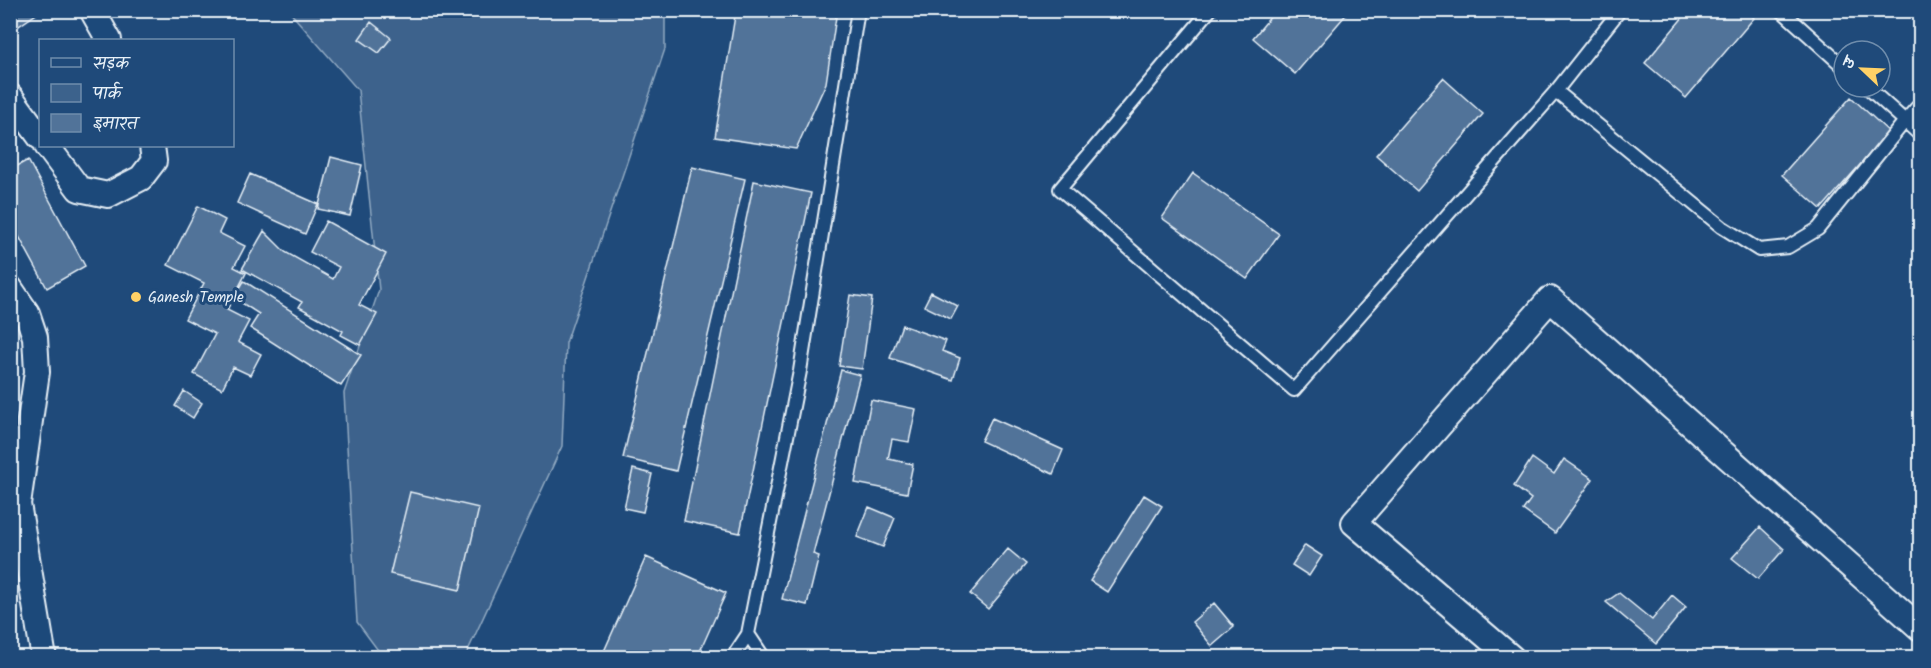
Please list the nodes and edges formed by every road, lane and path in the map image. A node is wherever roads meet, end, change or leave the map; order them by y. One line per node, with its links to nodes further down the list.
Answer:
1 (92, 10): 6 (street)
2 (858, 10): 20 (lane)
3 (1210, 10): 8 (lane)
4 (1620, 10): 8 (lane)
5 (1781, 10): 7 (lane)
6 (108, 39)
7 (1832, 56)
8 (1556, 91): 12 (lane)
9 (10, 96): 14 (street)
10 (1880, 99): 12 (lane)
11 (1920, 104): 12 (lane)
12 (1905, 121): 13 (lane)
13 (1920, 135)
14 (39, 136)
15 (48, 147): 16 (street)
16 (152, 147)
17 (10, 288): 18 (street)
18 (14, 500): 21 (street)
19 (1920, 628): 24 (street)
20 (748, 634): 22 (lane); 23 (lane)
21 (44, 657)
22 (732, 657)
23 (764, 657)
24 (1512, 657)

